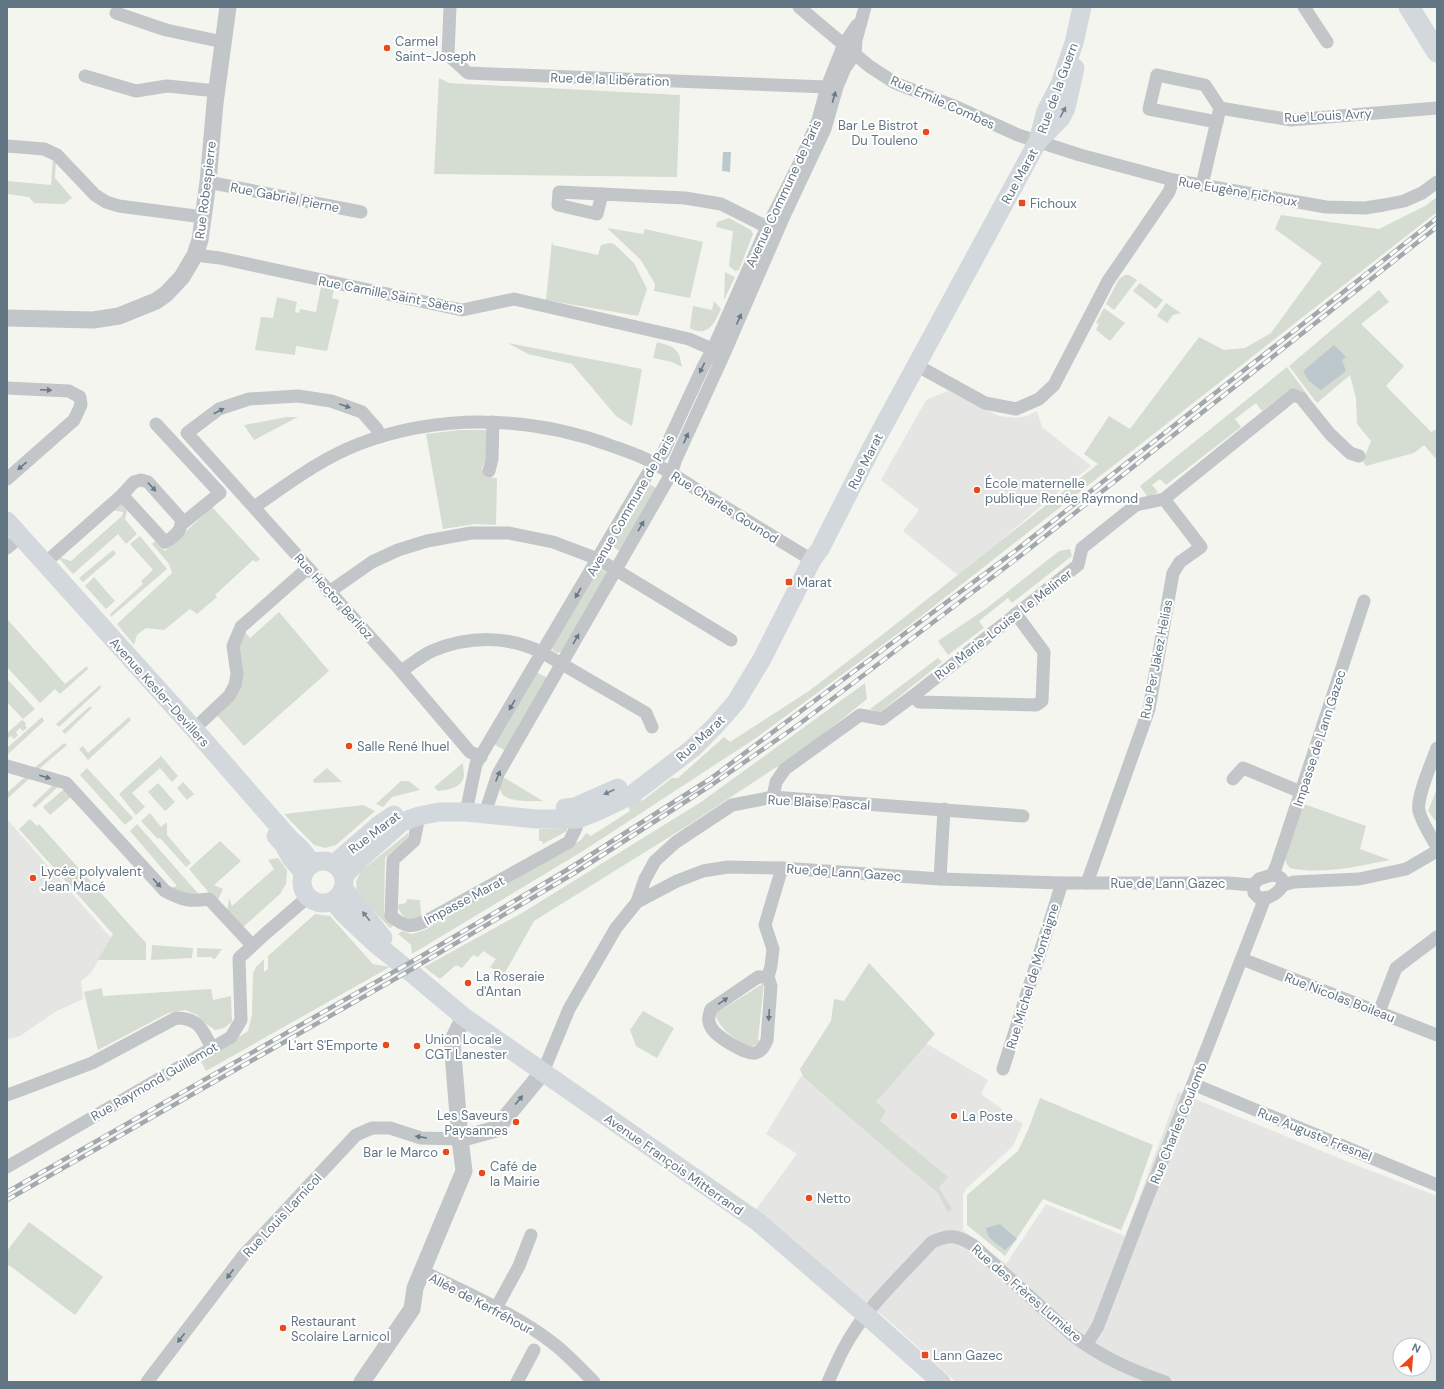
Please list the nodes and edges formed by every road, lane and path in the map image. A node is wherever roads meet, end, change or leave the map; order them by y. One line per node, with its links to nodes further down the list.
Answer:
1 (228, 7): 10 (street, Rue Robespierre)
2 (450, 7): 17 (street, Rue de la Libération)
3 (799, 7): 12 (street, Rue Émile Combes)
4 (1082, 7): 22 (main road, Rue de la Guern)
5 (1091, 7): 22 (main road, Rue de la Guern, one-way to 5)
6 (1304, 7): 11 (street)
7 (864, 11): 12 (street, Avenue Commune de Paris); 15 (street, Avenue Commune de Paris)
8 (1413, 12): 13 (main road); 14 (main road)
9 (116, 13): 10 (street)
10 (223, 42): 18 (street, Rue Robespierre)
11 (1327, 42)
12 (844, 44): 15 (street, Rue Émile Combes); 17 (street, Avenue Commune de Paris)
13 (1437, 44)
14 (1437, 52)
15 (855, 54): 22 (street, Rue Émile Combes); 31 (street, Avenue Commune de Paris, one-way to 15)
16 (85, 76): 18 (street)
17 (827, 87): 31 (street, Avenue Commune de Paris)
18 (217, 91): 25 (street, Rue Robespierre)
19 (1220, 108): 20 (street, Rue Louis Avry); 21 (street); 21 (street)
20 (1437, 108)
21 (1217, 122): 27 (street)
22 (1038, 141): 24 (street, Rue Eugène Fichoux); 35 (main road, Rue Marat)
23 (7, 146): 30 (street)
24 (1174, 180): 27 (street, Rue Eugène Fichoux); 35 (street)
25 (208, 182): 29 (street, Rue Gabriel Pierne); 30 (street, Rue Robespierre)
26 (1437, 182): 27 (street, Rue Eugène Fichoux)
27 (1202, 185)
28 (602, 194): 31 (street)
29 (362, 212)
30 (203, 217): 32 (street, Rue Robespierre)
31 (772, 229): 34 (street, Avenue Commune de Paris)
32 (195, 255): 33 (street, Rue Robespierre); 34 (street, Rue Camille Saint-Saëns)
33 (7, 318)
34 (718, 352): 41 (street, Avenue Commune de Paris, one-way to 41); 43 (street, Avenue Commune de Paris, one-way to 34)
35 (916, 365): 52 (main road, Rue Marat)
36 (7, 388): 44 (street, one-way to 44)
37 (492, 422): 39 (street, Rue Charles Gounod); 41 (street, Rue Charles Gounod); 42 (street)
38 (156, 424): 49 (street)
39 (380, 437): 47 (street, Rue Charles Gounod); 47 (street, Rue Hector Berlioz, one-way to 39)
40 (1359, 456): 46 (street, Rue Marie-Louise Le Meliner)
41 (654, 463): 43 (street, Rue Charles Gounod); 51 (street, Avenue Commune de Paris)
42 (489, 471)
43 (671, 474): 52 (street, Rue Charles Gounod); 55 (street, Avenue Commune de Paris, one-way to 43)
44 (7, 479)
45 (122, 495): 49 (street, one-way to 49); 49 (street); 53 (street)
46 (1164, 499): 58 (street, Rue Marie-Louise Le Meliner); 87 (street, Rue Per Jakez Helias)
47 (254, 508): 54 (street, Rue Hector Berlioz)
48 (7, 521): 50 (main road, Avenue Kesler-Devillers)
49 (182, 524)
50 (12, 541): 53 (main road, Avenue Kesler-Devillers); 81 (main road, Avenue Kesler-Devillers)
51 (598, 559): 55 (street); 56 (street); 60 (street, Avenue Commune de Paris, one-way to 60)
52 (812, 560): 68 (main road, Rue Marat)
53 (45, 563): 65 (main road, Avenue Kesler-Devillers)
54 (308, 568): 56 (street, Rue Hector Berlioz); 65 (street)
55 (616, 570): 59 (street); 61 (street, Avenue Commune de Paris, one-way to 55)
56 (329, 592): 62 (street, Rue Hector Berlioz)
57 (1364, 601): 71 (street, Impasse de Lann Gazec)
58 (1016, 614): 63 (street, Rue Marie-Louise Le Meliner); 63 (street)
59 (731, 640)
60 (543, 653): 61 (street); 62 (street); 67 (street, Avenue Commune de Paris, one-way to 67)
61 (561, 664): 64 (street); 74 (street, Avenue Commune de Paris, one-way to 61)
62 (401, 671): 67 (street, Rue Hector Berlioz)
63 (913, 696): 72 (street, Rue Marie-Louise Le Meliner)
64 (652, 727)
65 (194, 729): 81 (main road, Avenue Kesler-Devillers)
66 (1437, 748): 79 (street)
67 (481, 757): 73 (street, Avenue Commune de Paris)
68 (671, 765): 74 (main road, Rue Marat, one-way to 74); 78 (main road, Rue Marat)
69 (7, 766): 94 (street, one-way to 94)
70 (1233, 779): 71 (street)
71 (1300, 792): 83 (street, Impasse de Lann Gazec)
72 (773, 797): 75 (street, Rue Blaise Pascal); 92 (street, Rue Blaise Pascal)
73 (467, 807): 74 (main road, Rue Marat); 76 (main road, Rue Marat); 85 (main road, Rue Marat)
74 (487, 808): 78 (main road, Rue Marat)
75 (944, 809): 77 (street, Rue Blaise Pascal); 84 (street)
76 (418, 816): 78 (street, Impasse Marat); 85 (main road, Rue Marat)
77 (1022, 816)
78 (578, 819)
79 (1437, 847)
80 (1437, 851): 88 (street)
81 (308, 868): 85 (main road); 90 (main road)
82 (782, 868): 84 (street, Rue de Lann Gazec); 92 (street, Rue de Lann Gazec); 96 (street)
83 (1272, 875): 88 (street); 89 (street)
84 (940, 879): 86 (street, Rue de Lann Gazec)
85 (338, 883): 90 (main road); 98 (main road, Avenue François Mitterrand)
86 (1062, 883): 87 (street, Rue de Lann Gazec); 101 (street, Rue Michel de Montaigne)
87 (1087, 883): 89 (street, Rue de Lann Gazec)
88 (1283, 885): 91 (street)
89 (1253, 886): 91 (street)
90 (308, 898): 94 (street)
91 (1265, 898): 95 (street, Rue Charles Coulomb)
92 (637, 902): 102 (street, Rue de Lann Gazec)
93 (1437, 937): 97 (street)
94 (252, 945): 100 (street, Rue Raymond Guillemot)
95 (1242, 959): 97 (street, Rue Nicolas Boileau); 103 (street, Rue Charles Coulomb)
96 (768, 977): 96 (street, one-way to 96)
97 (1379, 1012): 99 (street, Rue Nicolas Boileau)
98 (464, 1017): 102 (main road, Avenue François Mitterrand); 105 (street)
99 (1437, 1035)
100 (212, 1048): 104 (street); 106 (street, Rue Raymond Guillemot)
101 (1003, 1070)
102 (543, 1072): 105 (street, one-way to 102); 111 (main road, Avenue François Mitterrand)
103 (1193, 1084): 107 (street, Rue Auguste Fresnel); 112 (street, Rue Charles Coulomb)
104 (7, 1095)
105 (460, 1139): 109 (street); 114 (street, Rue Louis Larnicol, one-way to 114)
106 (7, 1167)
107 (1437, 1185)
108 (531, 1235): 110 (street)
109 (422, 1271): 110 (street, Allée de Kerfréhour); 115 (street)
110 (496, 1308): 117 (street, Allée de Kerfréhour)
111 (866, 1315): 112 (street, Rue des Frères Lumière); 118 (street, Rue des Frères Lumière); 119 (main road, Avenue François Mitterrand)
112 (1086, 1345): 120 (street, Rue des Frères Lumière)
113 (534, 1350): 116 (street)
114 (146, 1382)
115 (362, 1382)
116 (517, 1382)
117 (594, 1382)
118 (828, 1382)
119 (941, 1382)
120 (1165, 1382)

